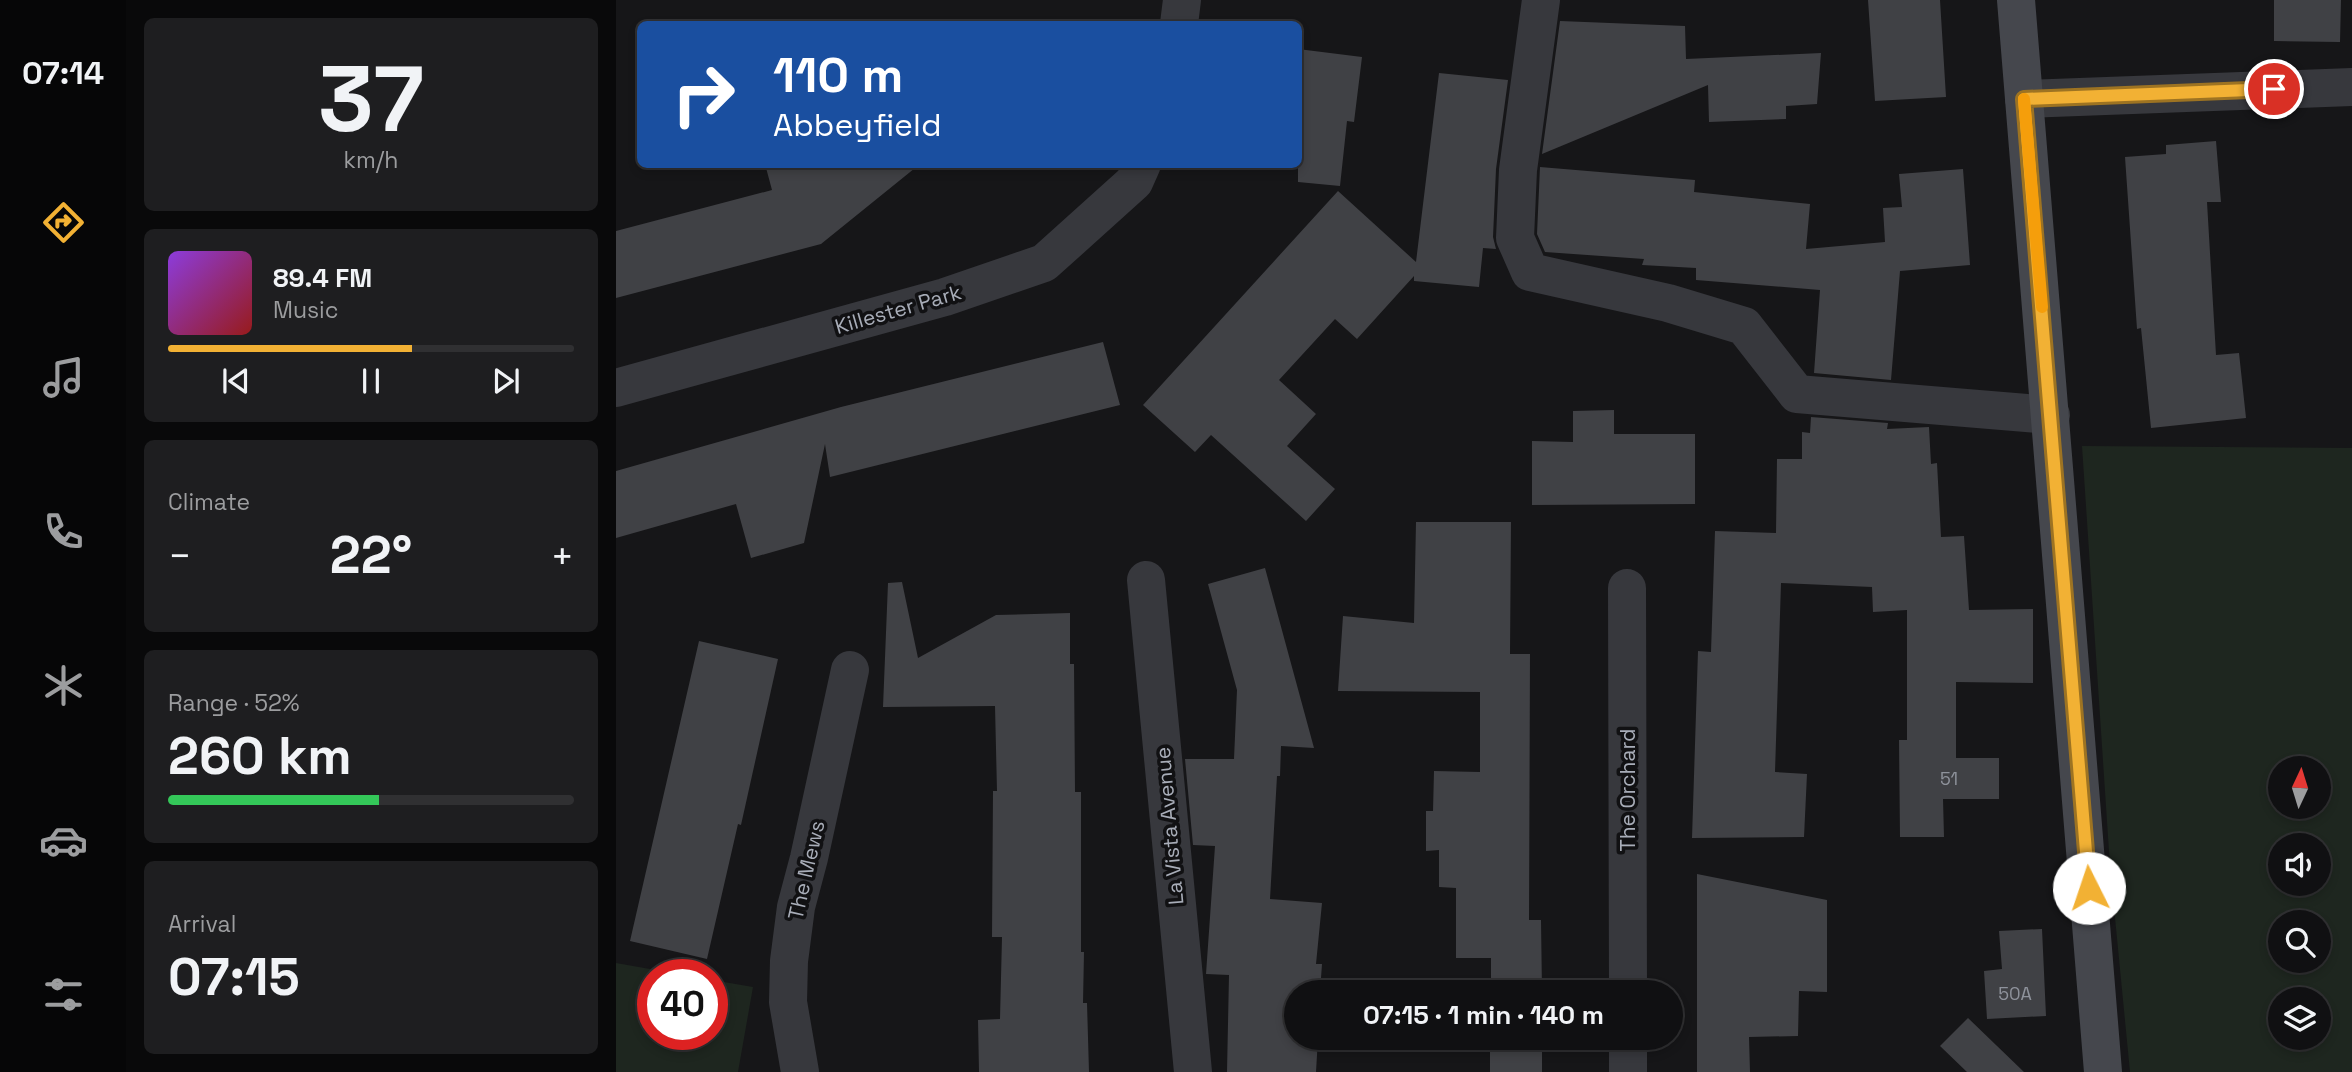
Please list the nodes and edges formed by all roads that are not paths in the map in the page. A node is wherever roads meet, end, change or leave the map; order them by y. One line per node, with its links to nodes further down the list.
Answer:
1 (1182, 0): 4 (street)
2 (1541, 0): 9 (street)
3 (2017, 0): 6 (street)
4 (1179, 21)
5 (2352, 87): 6 (street)
6 (2024, 99): 9 (street)
7 (1140, 168): 8 (street, Killester Park)
8 (616, 388)
9 (2051, 415): 18 (street)
10 (1146, 580): 16 (street, La Vista Avenue)
11 (1627, 588): 13 (street, The Orchard)
12 (850, 670): 15 (street, The Mews)
13 (1628, 980)
14 (1628, 1050): 17 (street)
15 (800, 1072)
16 (1193, 1072)
17 (1628, 1072)
18 (2103, 1072)

